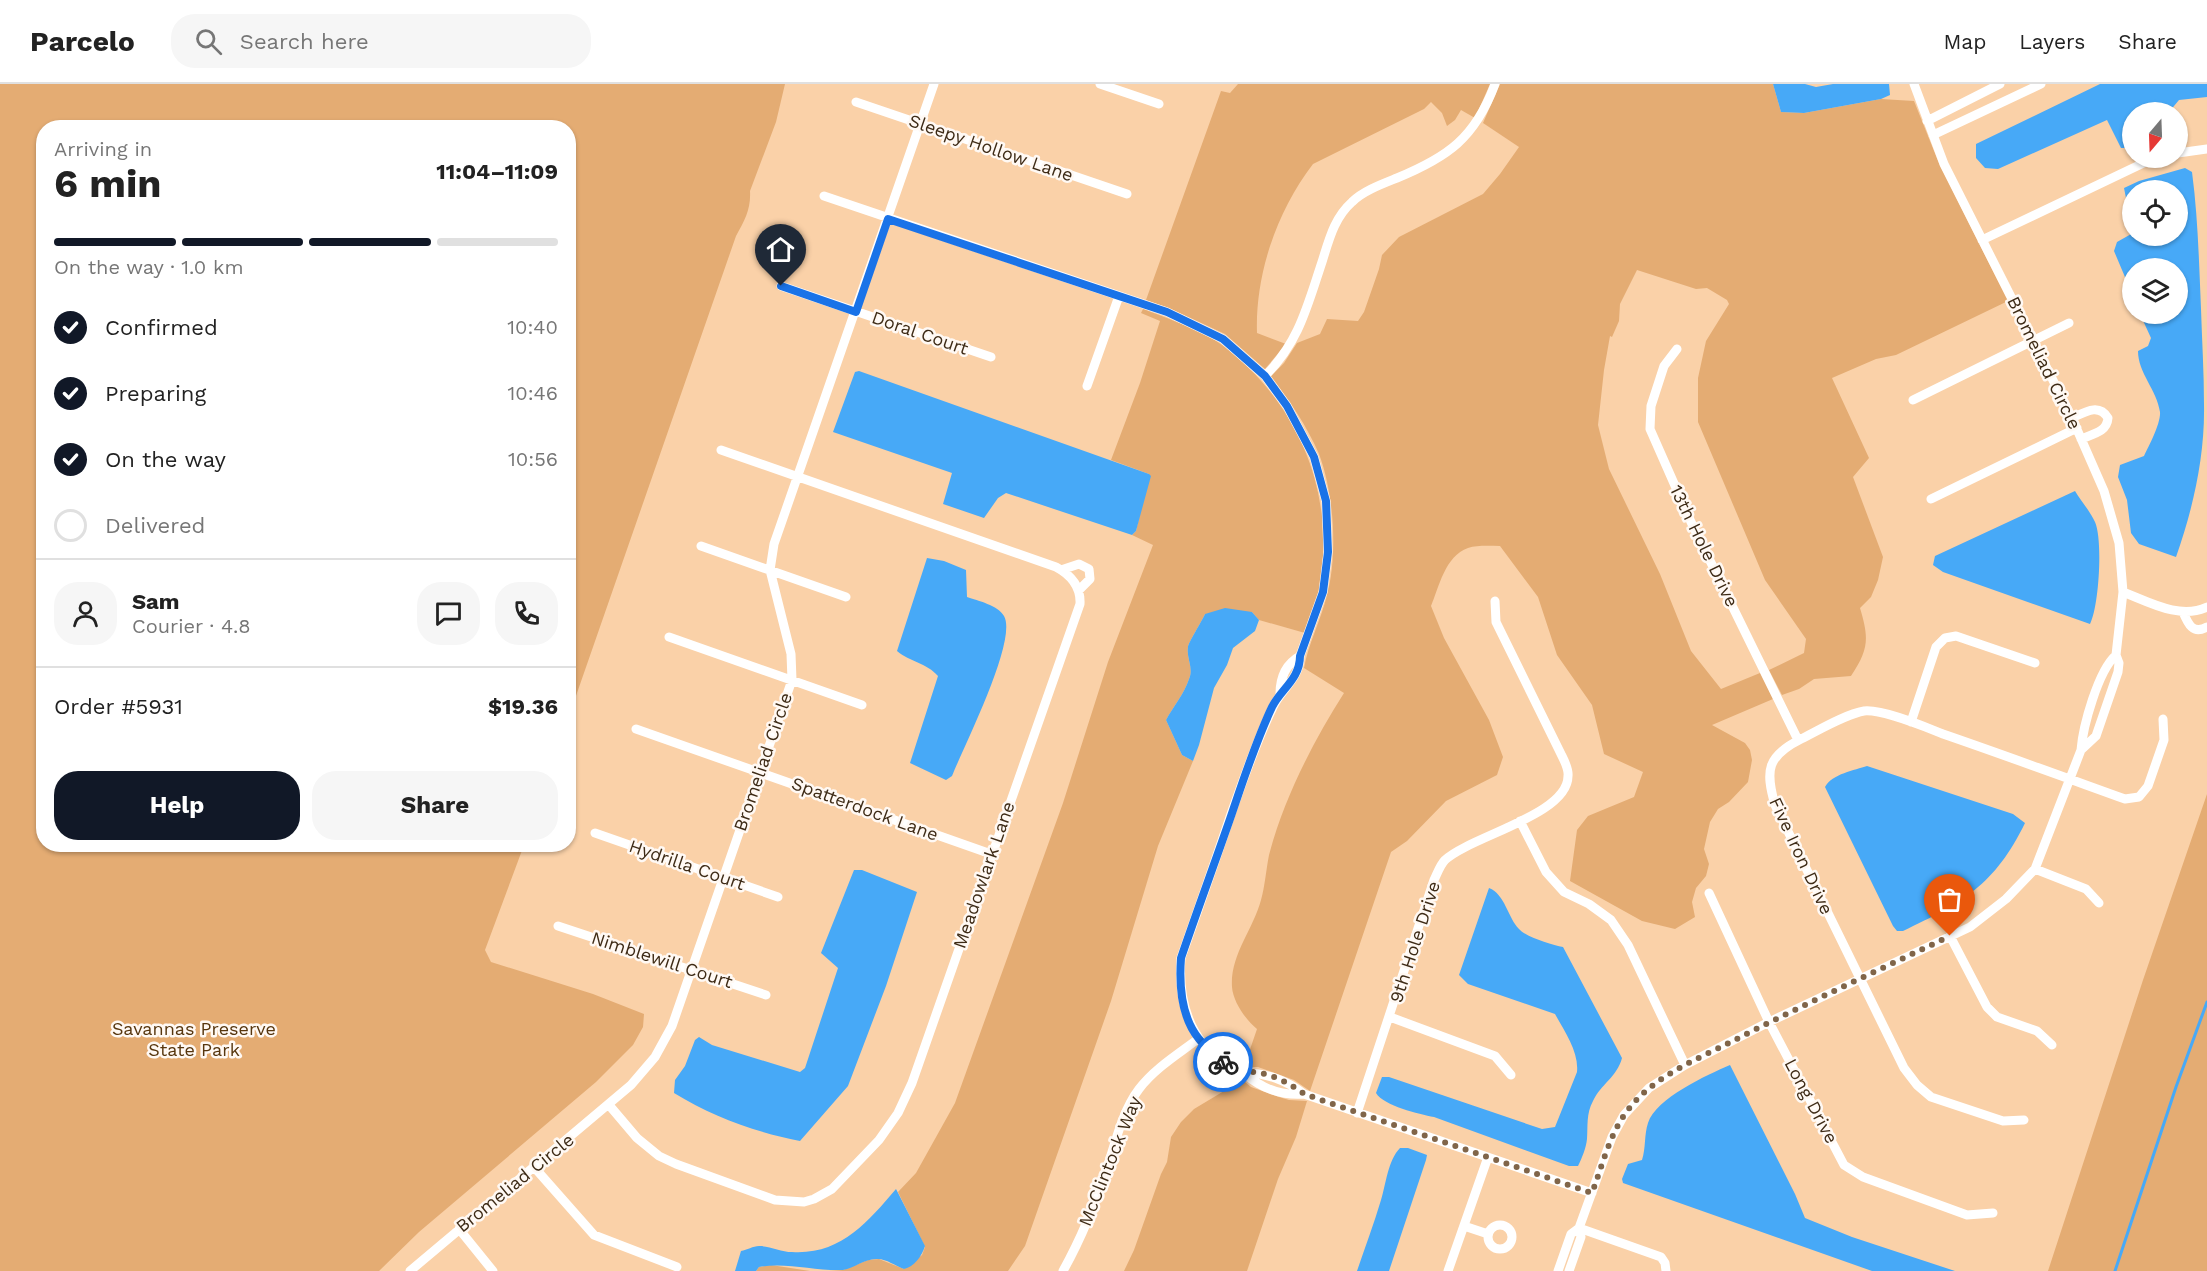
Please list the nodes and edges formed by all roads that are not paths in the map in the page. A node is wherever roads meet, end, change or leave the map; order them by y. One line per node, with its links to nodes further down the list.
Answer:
1 (934, 84): 10 (street, Bromeliad Circle)
2 (1100, 84): 8 (street)
3 (1495, 84): 26 (street)
4 (1914, 84): 9 (street, Bromeliad Circle)
5 (2000, 84): 9 (street)
6 (2042, 84): 11 (street)
7 (856, 102): 10 (street, Sleepy Hollow Lane)
8 (1159, 104)
9 (1927, 121): 11 (street, Bromeliad Circle)
10 (920, 124): 15 (street, Sleepy Hollow Lane); 17 (street, Bromeliad Circle)
11 (1933, 135): 18 (street, Bromeliad Circle)
12 (2207, 149): 13 (street)
13 (2188, 152)
14 (2133, 168): 18 (street)
15 (1127, 194)
16 (824, 196): 17 (street)
17 (888, 219): 20 (street); 21 (street, Bromeliad Circle)
18 (1982, 240): 23 (street, Bromeliad Circle)
19 (781, 286): 21 (street, Doral Court)
20 (1119, 296): 26 (street); 27 (street)
21 (856, 312): 25 (street, Doral Court); 33 (street, Bromeliad Circle)
22 (2070, 323): 23 (street)
23 (2034, 342): 28 (street); 29 (street, Bromeliad Circle)
24 (1677, 349): 53 (street, 13th Hole Drive)
25 (990, 357)
26 (1265, 376): 72 (street)
27 (1087, 386)
28 (1913, 400)
29 (2072, 418): 30 (street, Bromeliad Circle); 31 (street)
30 (2077, 428): 31 (street, Bromeliad Circle); 34 (street)
31 (2082, 439): 39 (street, Bromeliad Circle)
32 (721, 450): 33 (street)
33 (796, 476): 36 (street, Bromeliad Circle); 37 (street)
34 (1931, 498)
35 (701, 546): 36 (street)
36 (770, 570): 40 (street); 48 (street, Bromeliad Circle)
37 (1061, 570): 38 (street); 38 (street, Meadowlark Lane)
38 (1079, 590): 59 (street, Meadowlark Lane)
39 (2123, 592): 43 (street); 46 (street, Bromeliad Circle)
40 (846, 597)
41 (1495, 601): 57 (street, 9th Hole Drive)
42 (2207, 607): 43 (street)
43 (2183, 612): 44 (street)
44 (2207, 627)
45 (669, 637): 48 (street)
46 (2115, 655): 54 (street, Bromeliad Circle); 54 (street, Bromeliad Circle)
47 (2035, 663): 51 (street)
48 (792, 680): 49 (street); 55 (street, Bromeliad Circle)
49 (862, 705)
50 (2163, 719): 56 (street, Five Iron Drive)
51 (1911, 722): 53 (street, Five Iron Drive); 56 (street, Five Iron Drive)
52 (636, 729): 55 (street, Spatterdock Lane)
53 (1798, 740): 68 (street, Five Iron Drive)
54 (2081, 750): 56 (street, Bromeliad Circle)
55 (760, 772): 59 (street, Spatterdock Lane); 61 (street, Bromeliad Circle)
56 (2070, 779): 60 (street, Bromeliad Circle)
57 (1521, 821): 70 (street, 9th Hole Drive); 74 (street)
58 (596, 833): 61 (street, Hydrilla Court)
59 (991, 854): 76 (street, Meadowlark Lane)
60 (2035, 869): 64 (street); 66 (street, Bromeliad Circle)
61 (723, 878): 63 (street, Hydrilla Court); 67 (street, Bromeliad Circle)
62 (1709, 893): 71 (street, Long Drive)
63 (778, 897)
64 (2099, 903)
65 (558, 926): 67 (street, Nimblewill Court)
66 (1950, 936): 68 (street, Bromeliad Circle); 73 (street)
67 (693, 970): 69 (street, Nimblewill Court); 76 (street, Bromeliad Circle)
68 (1861, 979): 71 (street, Bromeliad Circle); 78 (street, Five Iron Drive)
69 (766, 995)
70 (1390, 1017): 75 (street); 77 (street, 9th Hole Drive)
71 (1769, 1022): 74 (street, Bromeliad Circle); 82 (street, Long Drive)
72 (1198, 1039): 77 (street); 90 (street, McClintock Way)
73 (2052, 1046)
74 (1685, 1065): 81 (street, Bromeliad Circle)
75 (1511, 1075)
76 (609, 1105): 80 (street, Bromeliad Circle)
77 (1357, 1113): 79 (street)
78 (2024, 1120)
79 (1488, 1158): 81 (street); 83 (street)
80 (534, 1167): 84 (street, Bromeliad Circle); 87 (street)
81 (1592, 1193): 85 (street, Bromeliad Circle)
82 (1993, 1213)
83 (1464, 1226): 86 (street); 91 (street)
84 (459, 1228): 88 (street, Bromeliad Circle); 89 (street)
85 (1579, 1228): 92 (street, Bromeliad Circle); 93 (street, Bromeliad Circle); 94 (street)
86 (1488, 1234)
87 (677, 1267)
88 (410, 1271)
89 (493, 1271)
90 (1063, 1271)
91 (1448, 1271)
92 (1558, 1271)
93 (1569, 1271)
94 (1666, 1271)

